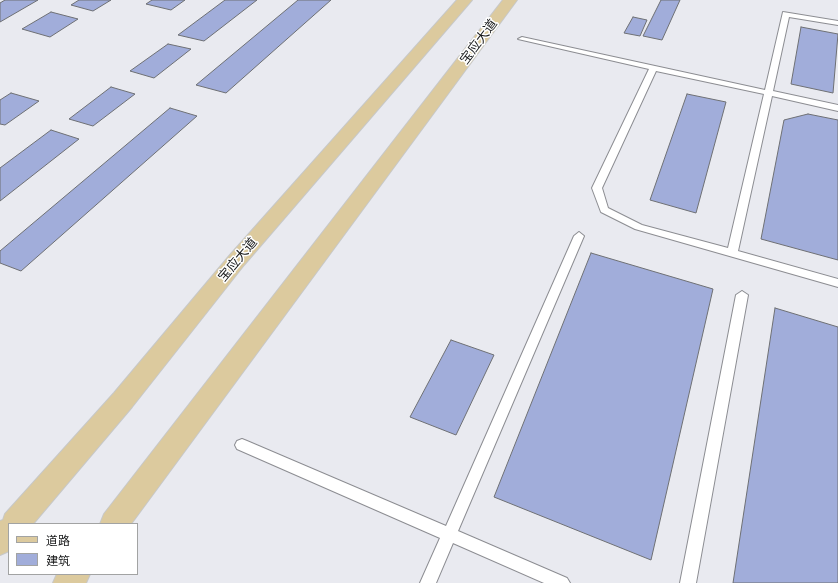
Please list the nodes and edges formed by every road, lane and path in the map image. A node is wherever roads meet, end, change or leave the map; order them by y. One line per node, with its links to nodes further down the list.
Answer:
1 (465, 0): 13 (main road, 宝应大道)
2 (510, 0): 14 (main road, 宝应大道)
3 (838, 23): 6 (lane)
4 (522, 39): 5 (lane)
5 (653, 68): 6 (lane); 9 (lane)
6 (767, 93): 7 (lane); 9 (lane)
7 (838, 108)
8 (578, 236): 16 (lane)
9 (732, 253): 10 (lane)
10 (838, 283)
11 (742, 295): 22 (lane)
12 (242, 445): 16 (lane)
13 (16, 523)
14 (115, 523)
15 (8, 532): 17 (main road)
16 (449, 534): 20 (lane); 21 (lane)
17 (0, 542)
18 (74, 575): 19 (main road)
19 (68, 583)
20 (428, 583)
21 (562, 583)
22 (688, 583)

